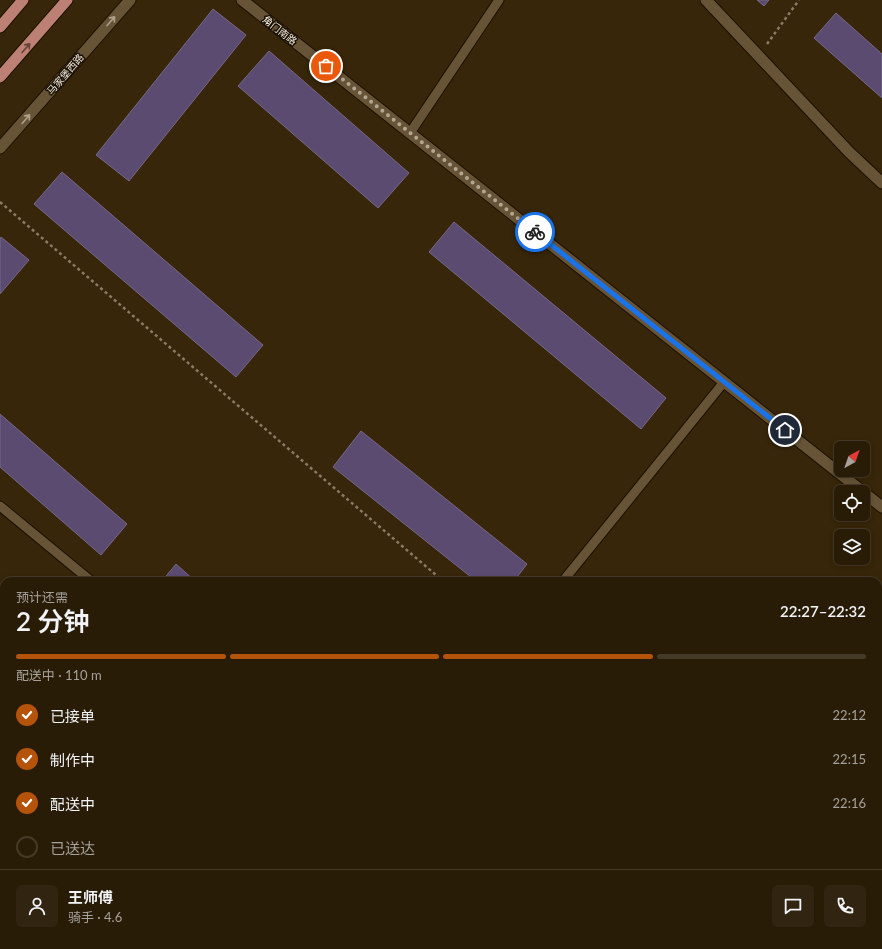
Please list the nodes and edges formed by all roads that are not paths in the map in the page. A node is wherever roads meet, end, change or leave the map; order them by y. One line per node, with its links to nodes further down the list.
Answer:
1 (23, 0): 7 (main road)
2 (67, 0): 8 (main road, one-way to 2)
3 (130, 0): 10 (street, 马家堡西路, one-way to 3)
4 (242, 0): 9 (street, 角门南路)
5 (499, 0): 9 (lane)
6 (706, 0): 11 (street)
7 (0, 27)
8 (0, 77)
9 (410, 133): 12 (street, 角门南路)
10 (0, 148)
11 (882, 183)
12 (724, 382): 14 (street, 角门南路); 16 (lane)
13 (0, 506): 15 (lane)
14 (882, 507)
15 (86, 577)
16 (566, 577)

